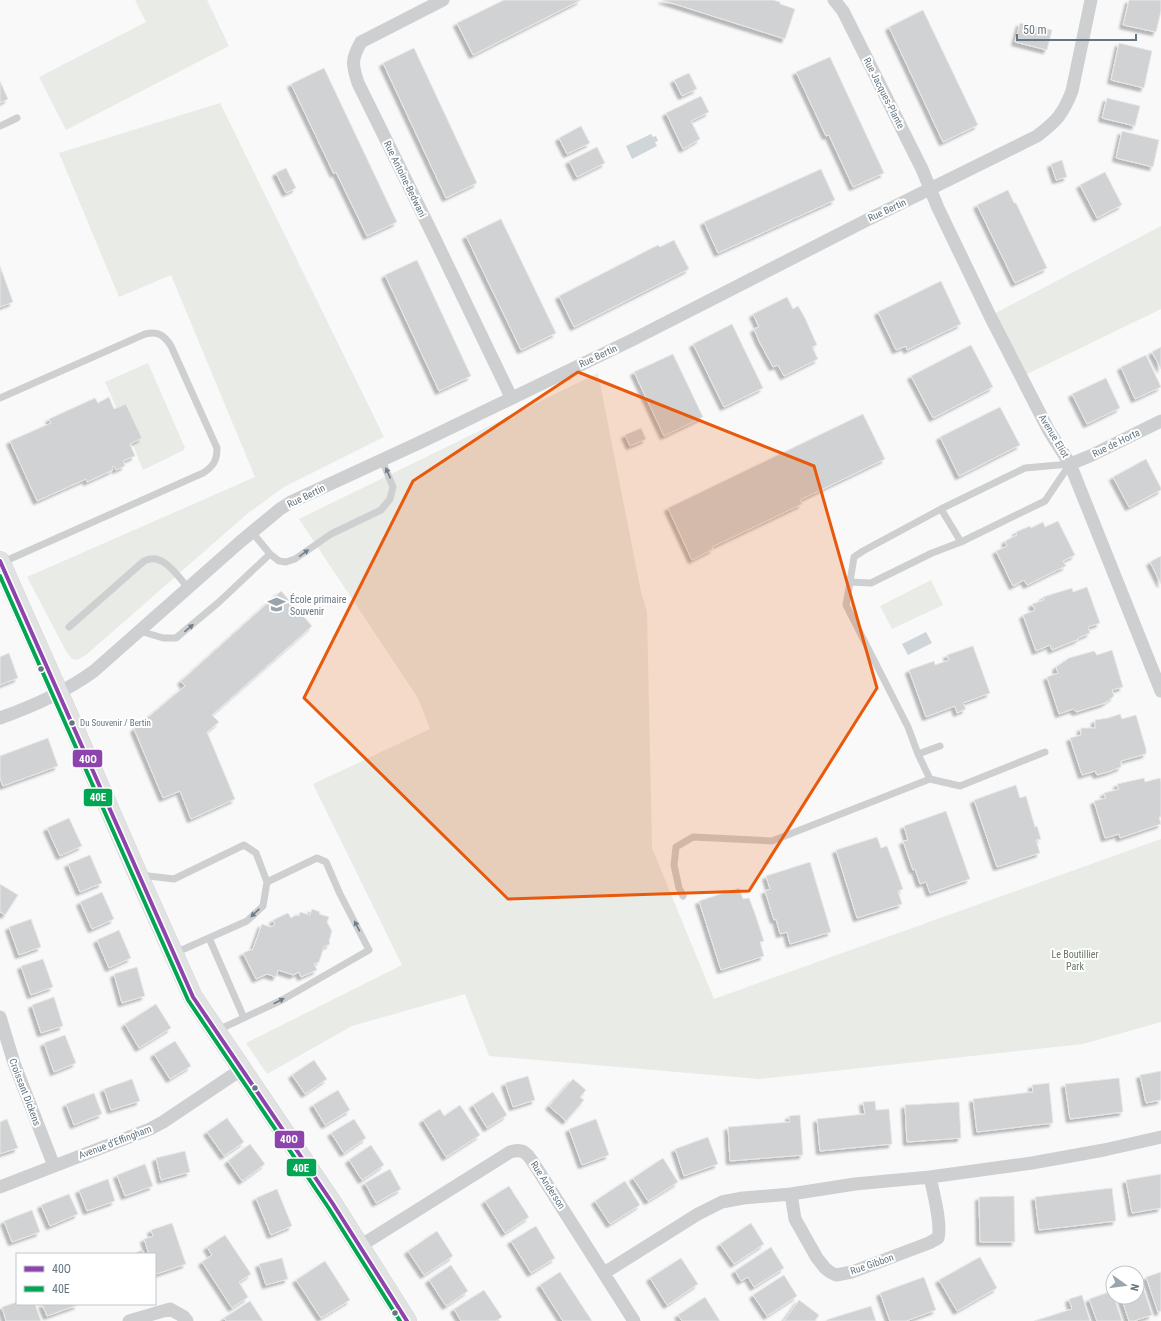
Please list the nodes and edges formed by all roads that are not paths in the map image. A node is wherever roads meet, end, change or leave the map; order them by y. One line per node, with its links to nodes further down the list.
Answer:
1 (443, 0): 7 (street, Rue Antoine-Bedwani)
2 (834, 0): 6 (street, Rue Jacques-Plante)
3 (1091, 0): 6 (street, Rue Bertin)
4 (17, 118): 5 (lane)
5 (0, 126)
6 (931, 189): 7 (street, Rue Bertin); 11 (street, Avenue Eliot)
7 (510, 397): 10 (street, Rue Bertin)
8 (0, 398): 16 (lane)
9 (1161, 421): 11 (street, Rue de Horta)
10 (382, 460): 13 (street, Rue Bertin); 15 (lane, one-way to 10)
11 (1070, 464): 12 (lane); 14 (lane); 21 (street, Avenue Eliot)
12 (941, 509): 14 (lane); 17 (lane)
13 (252, 532): 15 (lane); 18 (street, Rue Bertin)
14 (961, 542): 17 (lane)
15 (270, 554): 20 (lane, one-way to 15)
16 (0, 562): 22 (street)
17 (850, 582): 26 (lane)
18 (188, 588): 19 (lane); 20 (street, Rue Bertin)
19 (69, 627)
20 (140, 630): 22 (street, Rue Bertin)
21 (1161, 691)
22 (58, 694): 23 (street, Rue Bertin); 28 (street)
23 (0, 718)
24 (940, 746): 26 (lane)
25 (1045, 752): 27 (lane)
26 (918, 754): 27 (lane)
27 (930, 779): 30 (lane)
28 (138, 875): 29 (lane); 32 (street)
29 (267, 882): 31 (lane, one-way to 31); 34 (lane, one-way to 29)
30 (683, 896)
31 (209, 938): 32 (lane); 34 (lane)
32 (173, 954): 35 (street)
33 (0, 1017): 38 (street, Croissant Dickens)
34 (244, 1018): 35 (lane)
35 (216, 1031): 36 (street)
36 (242, 1069): 38 (street, Avenue d'Effingham); 42 (street)
37 (1161, 1137): 39 (street)
38 (54, 1166): 40 (street, Avenue d'Effingham)
39 (930, 1177): 41 (street); 41 (street, Rue Gibbon)
40 (0, 1186)
41 (792, 1194): 43 (street)
42 (360, 1246): 43 (street, Rue Anderson); 46 (street)
43 (604, 1273): 47 (street, Rue Anderson)
44 (129, 1321): 45 (street)
45 (187, 1321)
46 (407, 1321)
47 (634, 1321)

